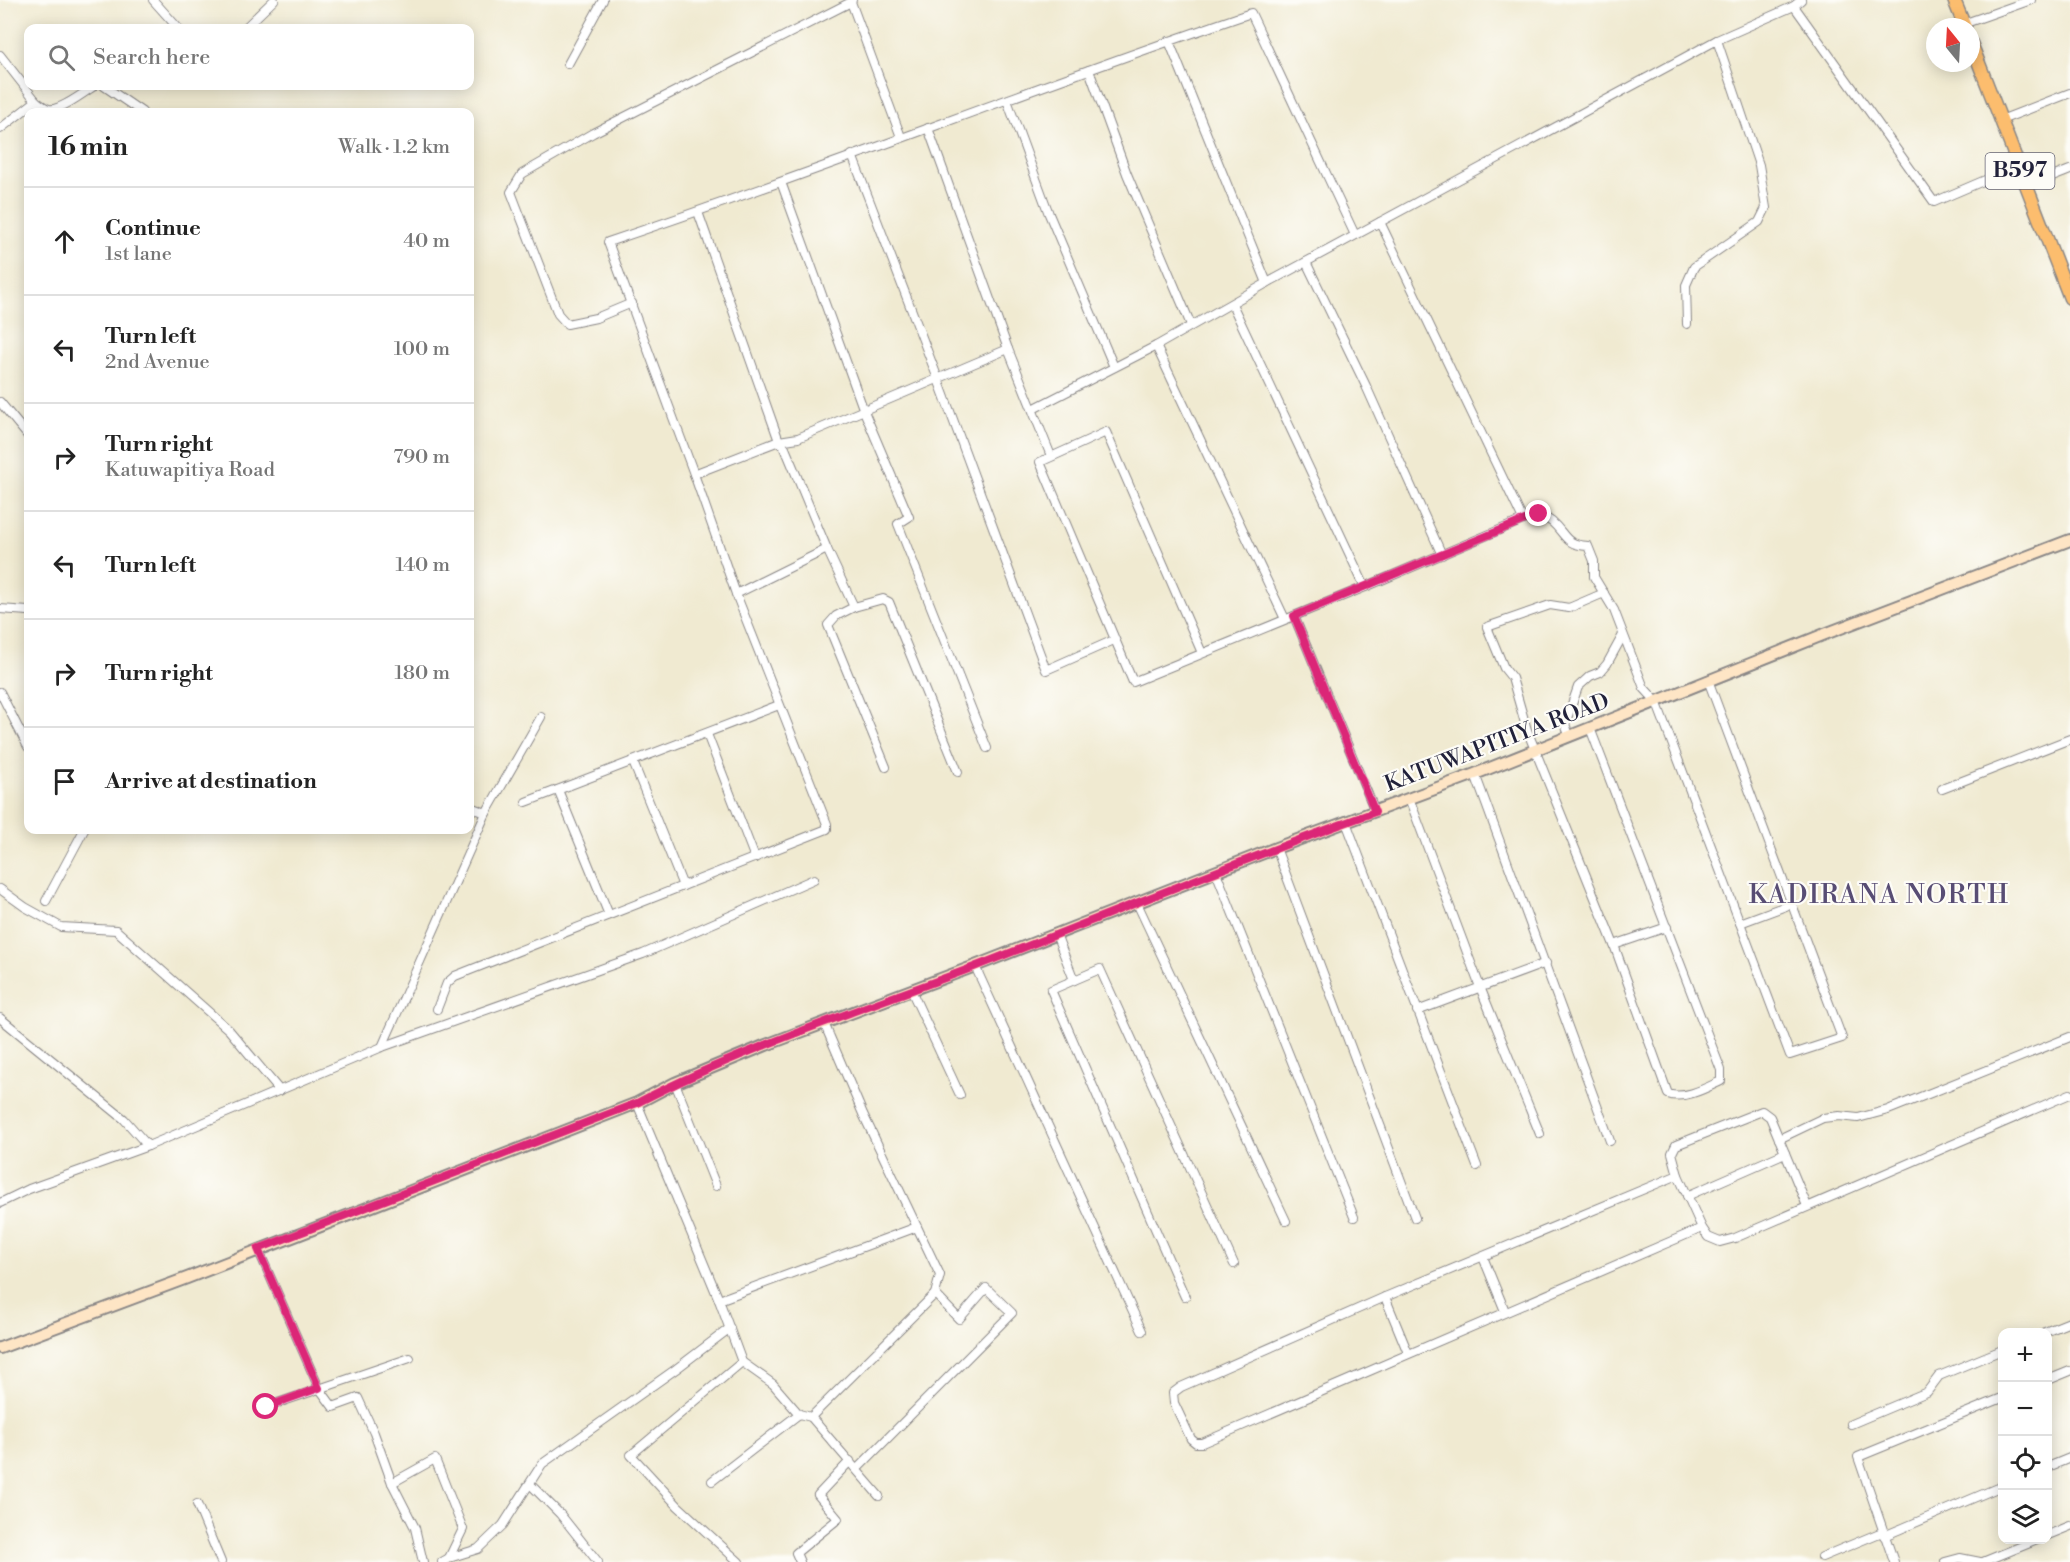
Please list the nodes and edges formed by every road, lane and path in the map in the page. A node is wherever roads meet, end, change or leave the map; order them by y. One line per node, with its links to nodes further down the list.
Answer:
1 (153, 0): 12 (street)
2 (274, 0): 8 (street)
3 (603, 0): 17 (street)
4 (1801, 0): 9 (street)
5 (1954, 0): 10 (main road)
6 (2031, 0): 11 (street)
7 (852, 1): 35 (street); 47 (street)
8 (263, 3): 13 (street)
9 (1794, 6): 14 (street); 37 (street)
10 (1961, 18)
11 (1980, 20)
12 (174, 24)
13 (248, 24)
14 (1717, 40): 42 (street); 49 (street)
15 (1169, 41): 19 (street); 43 (street); 45 (street)
16 (0, 55): 20 (street)
17 (568, 64)
18 (1980, 67): 32 (main road, B597)
19 (1089, 70): 25 (street); 50 (street)
20 (24, 86)
21 (27, 90): 26 (street)
22 (88, 90): 29 (street)
23 (110, 90): 30 (street)
24 (2070, 93): 32 (street)
25 (1007, 100): 33 (street); 53 (street)
26 (36, 101): 27 (street); 28 (street)
27 (27, 108)
28 (46, 108)
29 (57, 108)
30 (136, 108)
31 (24, 110): 34 (street)
32 (2001, 120): 37 (main road, B597)
33 (928, 128): 35 (street); 52 (street)
34 (0, 129)
35 (901, 137): 36 (street)
36 (852, 155): 39 (street); 54 (street)
37 (2018, 166): 40 (main road, B597)
38 (2070, 170): 40 (street)
39 (781, 182): 41 (street); 57 (street)
40 (2027, 187): 46 (main road, B597)
41 (698, 212): 47 (street); 59 (street)
42 (1380, 222): 43 (street); 62 (street)
43 (1355, 235): 44 (street)
44 (1306, 262): 45 (street); 65 (street)
45 (1267, 283): 48 (street)
46 (2070, 298)
47 (632, 303): 61 (street)
48 (1232, 304): 50 (street); 66 (street)
49 (1687, 324)
50 (1191, 326): 51 (street)
51 (1156, 346): 53 (street); 73 (street)
52 (1008, 349): 54 (street); 56 (street)
53 (1114, 367): 56 (street)
54 (938, 380): 57 (street); 75 (street)
55 (0, 402): 58 (street)
56 (1032, 409): 60 (street)
57 (864, 411): 59 (street); 87 (street)
58 (24, 431)
59 (779, 441): 61 (street); 64 (street)
60 (1052, 456): 75 (street); 76 (street)
61 (694, 474): 68 (street)
62 (1523, 520): 65 (street); 67 (street)
63 (2070, 540): 77 (street, KATUWAPITIYA ROAD)
64 (827, 549): 68 (street); 69 (street)
65 (1442, 555): 66 (street)
66 (1365, 587): 72 (street)
67 (1604, 593): 74 (street); 88 (street)
68 (736, 594): 80 (street)
69 (854, 607): 90 (street); 91 (street)
70 (0, 609): 71 (street)
71 (24, 611)
72 (1294, 616): 73 (street); 98 (street)
73 (1285, 619): 76 (street)
74 (1623, 635): 79 (street); 84 (street)
75 (1114, 640): 76 (street)
76 (1202, 653)
77 (1708, 680): 79 (street, KATUWAPITIYA ROAD); 110 (street)
78 (0, 692): 85 (street)
79 (1656, 701): 82 (street, KATUWAPITIYA ROAD); 112 (street)
80 (779, 705): 83 (street); 103 (street)
81 (541, 717): 99 (street)
82 (1590, 728): 84 (street, KATUWAPITIYA ROAD); 113 (street)
83 (707, 734): 89 (street); 103 (street)
84 (1569, 735): 88 (street, KATUWAPITIYA ROAD)
85 (24, 739)
86 (2070, 739): 93 (street)
87 (987, 748)
88 (1535, 749): 92 (street, KATUWAPITIYA ROAD); 115 (street)
89 (633, 762): 94 (street); 106 (street)
90 (886, 767)
91 (958, 772)
92 (1475, 774): 95 (street, KATUWAPITIYA ROAD); 116 (street)
93 (1942, 789)
94 (558, 790): 96 (street); 111 (street)
95 (1409, 798): 98 (street, KATUWAPITIYA ROAD); 119 (street)
96 (526, 802)
97 (474, 808): 99 (street)
98 (1375, 812): 100 (street, KATUWAPITIYA ROAD)
99 (486, 813): 126 (street)
100 (1346, 822): 102 (street, KATUWAPITIYA ROAD); 122 (street)
101 (82, 834): 108 (street)
102 (1276, 848): 104 (street, KATUWAPITIYA ROAD); 144 (street)
103 (755, 858): 106 (street)
104 (1216, 872): 109 (street, KATUWAPITIYA ROAD); 143 (street)
105 (814, 879): 126 (street)
106 (683, 886): 111 (street)
107 (0, 889): 128 (street)
108 (46, 901)
109 (1137, 903): 114 (street, KATUWAPITIYA ROAD); 145 (street)
110 (1791, 904): 112 (street); 112 (street)
111 (609, 915): 121 (street)
112 (1740, 923)
113 (1667, 927): 115 (street); 115 (street)
114 (1056, 934): 117 (street, KATUWAPITIYA ROAD); 118 (street)
115 (1614, 945)
116 (1546, 963): 119 (street); 134 (street)
117 (975, 966): 120 (street, KATUWAPITIYA ROAD); 159 (street)
118 (1074, 980): 150 (street); 152 (street)
119 (1480, 987): 122 (street); 132 (street)
120 (911, 990): 124 (street, KATUWAPITIYA ROAD); 130 (street)
121 (437, 1009)
122 (1417, 1011): 137 (street)
123 (0, 1018): 135 (street)
124 (824, 1023): 127 (street, KATUWAPITIYA ROAD); 146 (street)
125 (2070, 1037): 133 (street)
126 (382, 1047): 128 (street)
127 (675, 1083): 131 (street, KATUWAPITIYA ROAD); 139 (street)
128 (280, 1091): 135 (street)
129 (2070, 1094): 142 (street)
130 (960, 1095)
131 (637, 1103): 148 (street, KATUWAPITIYA ROAD); 154 (street)
132 (1540, 1134)
133 (1779, 1139): 136 (street); 138 (street)
134 (1610, 1141)
135 (148, 1146): 141 (street)
136 (1785, 1153): 140 (street); 142 (street)
137 (1477, 1166)
138 (1678, 1175): 140 (street); 149 (street)
139 (716, 1186)
140 (1687, 1196): 147 (street)
141 (0, 1203)
142 (1808, 1206): 147 (street)
143 (1354, 1217)
144 (1415, 1218)
145 (1286, 1221)
146 (917, 1227): 151 (street); 154 (street)
147 (1702, 1228): 155 (street)
148 (258, 1249): 160 (street, KATUWAPITIYA ROAD); 167 (street)
149 (1483, 1257): 153 (street); 155 (street)
150 (1234, 1264)
151 (935, 1294): 171 (street); 176 (street)
152 (1185, 1297)
153 (1385, 1297): 162 (street); 162 (street)
154 (719, 1300): 157 (street)
155 (1505, 1311): 162 (street)
156 (2070, 1322): 158 (street)
157 (730, 1328): 164 (street); 179 (street)
158 (2052, 1329)
159 (1142, 1331)
160 (0, 1348)
161 (1998, 1352): 172 (street)
162 (1408, 1353)
163 (410, 1358): 167 (street)
164 (742, 1362): 170 (street); 192 (street)
165 (2070, 1371): 166 (street)
166 (2052, 1378)
167 (319, 1388): 169 (street); 178 (street)
168 (1998, 1400): 185 (street)
169 (266, 1407)
170 (800, 1414): 171 (street); 177 (street)
171 (811, 1417): 174 (street)
172 (1851, 1424)
173 (2070, 1458): 175 (street)
174 (850, 1461): 176 (street); 193 (street)
175 (2052, 1465)
176 (857, 1469): 181 (street)
177 (712, 1481)
178 (392, 1483): 188 (street); 190 (street)
179 (531, 1484): 188 (street); 191 (street)
180 (1998, 1488): 185 (street)
181 (879, 1496)
182 (197, 1504): 189 (street)
183 (2070, 1526): 184 (street)
184 (2052, 1533)
185 (1883, 1534): 187 (street); 194 (street)
186 (2025, 1544): 196 (street)
187 (1822, 1557)
188 (445, 1560)
189 (221, 1562)
190 (423, 1562)
191 (598, 1562)
192 (739, 1562)
193 (800, 1562)
194 (1894, 1562)
195 (1945, 1562): 196 (street)
196 (1981, 1562)

